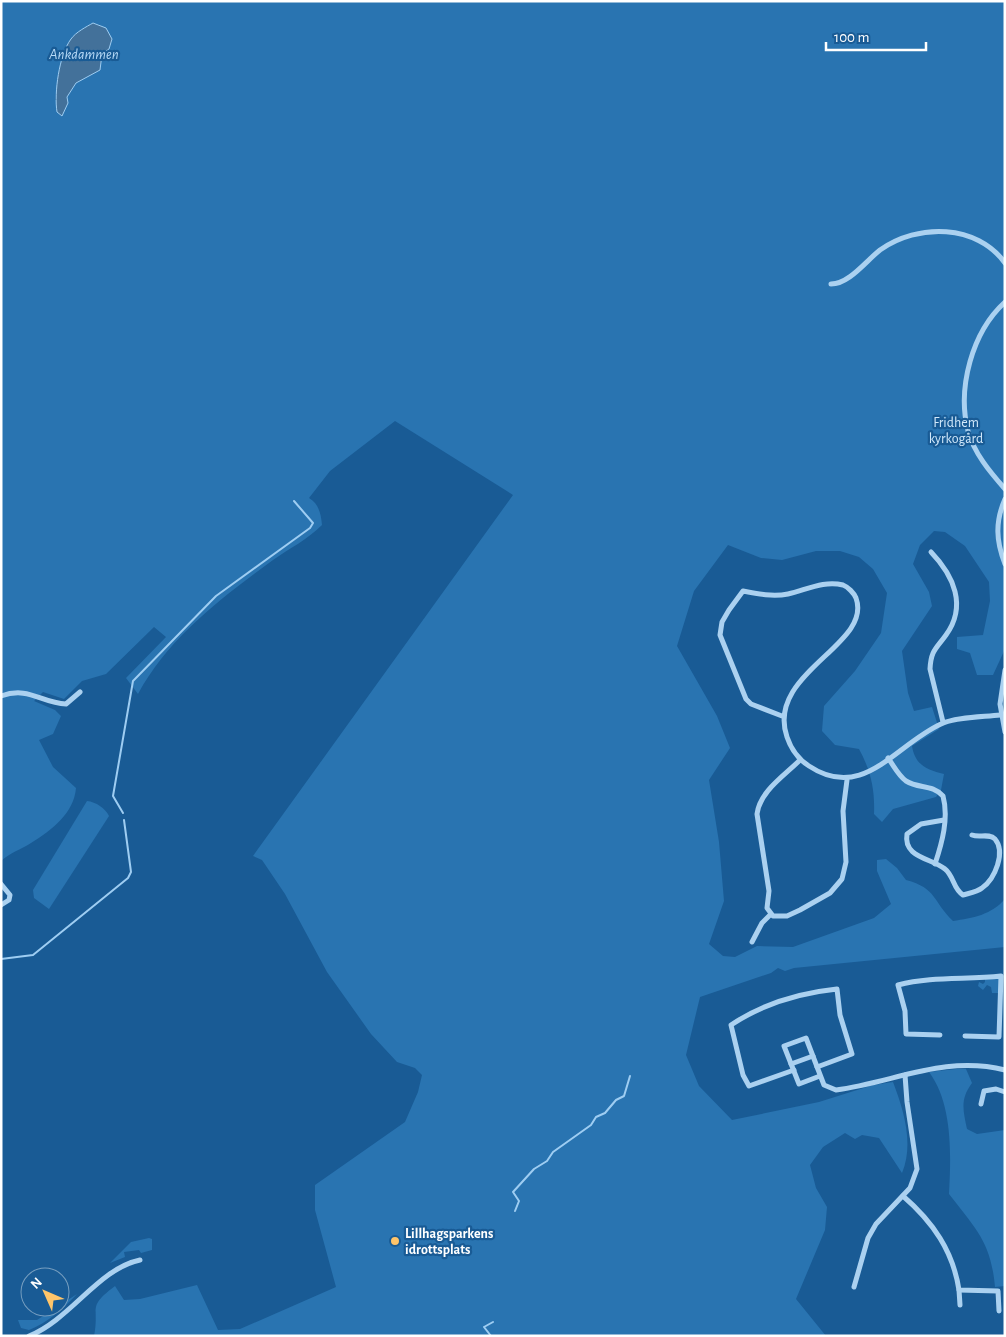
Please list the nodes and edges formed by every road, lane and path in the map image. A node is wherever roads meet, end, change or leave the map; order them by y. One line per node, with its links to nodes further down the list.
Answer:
1 (1005, 263): 2 (street)
2 (831, 284)
3 (1005, 302): 4 (street)
4 (1005, 490)
5 (1005, 499): 7 (street)
6 (931, 552): 13 (street)
7 (1005, 564)
8 (1005, 670): 11 (street)
9 (80, 692): 10 (street)
10 (1, 696)
11 (1000, 715): 13 (street); 14 (street)
12 (782, 716): 12 (street); 16 (street)
13 (943, 722): 15 (street)
14 (1005, 732)
15 (888, 758): 17 (street); 18 (street)
16 (800, 760): 17 (street); 23 (street)
17 (846, 780): 23 (street)
18 (944, 820): 20 (street); 20 (street)
19 (972, 835): 20 (street)
20 (935, 864)
21 (1, 884): 22 (street)
22 (1, 905)
23 (771, 914): 24 (street)
24 (752, 942)
25 (940, 1036): 26 (street)
26 (965, 1036)
27 (813, 1056): 28 (street); 28 (street); 29 (street)
28 (791, 1064): 30 (street)
29 (817, 1067): 30 (street); 33 (street)
30 (794, 1070): 33 (street)
31 (1005, 1070): 32 (street)
32 (906, 1075): 33 (street); 36 (street)
33 (820, 1076)
34 (1005, 1092): 35 (street)
35 (981, 1104)
36 (903, 1196): 38 (street); 39 (street)
37 (140, 1260): 42 (street)
38 (854, 1287)
39 (959, 1290): 40 (street); 41 (street)
40 (960, 1305)
41 (999, 1311)
42 (29, 1336)

